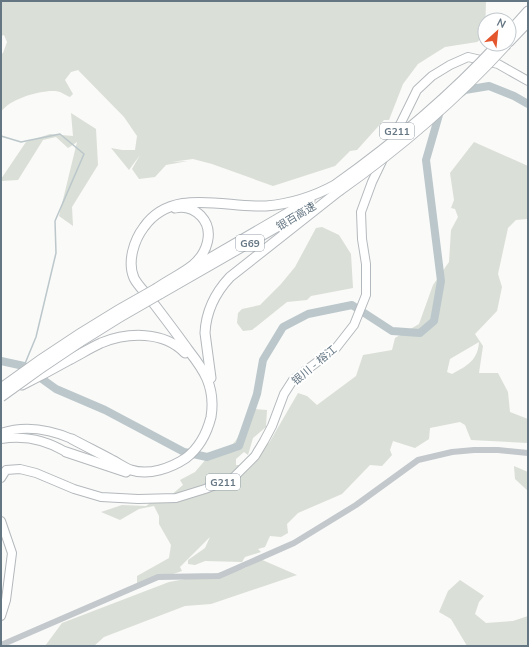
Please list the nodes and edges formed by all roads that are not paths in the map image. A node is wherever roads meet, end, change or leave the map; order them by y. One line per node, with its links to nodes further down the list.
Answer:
1 (528, 11): 3 (highway, 银百高速 / G69)
2 (528, 22): 4 (highway, 银百高速 / G69)
3 (517, 26)
4 (517, 29)
5 (490, 52): 8 (highway, 银百高速 / G69, bridge)
6 (499, 52): 8 (highway, 银百高速 / G69, bridge)
7 (528, 81): 21 (highway, 银川 - 榕江 / G211)
8 (337, 188): 9 (highway, 银百高速 / G69); 10 (highway); 11 (highway)
9 (158, 291): 11 (highway); 12 (highway, 银百高速 / G69, bridge)
10 (202, 369): 12 (highway, bridge); 14 (highway)
11 (211, 378): 14 (highway)
12 (1, 394)
13 (1, 433): 16 (highway)
14 (207, 435): 19 (highway)
15 (1, 439): 17 (highway)
16 (72, 439): 19 (highway)
17 (66, 452): 19 (highway)
18 (528, 453): 25 (street)
19 (184, 461)
20 (1, 464): 21 (highway, 银川 - 榕江)
21 (20, 469): 22 (highway)
22 (1, 478)
23 (1, 521): 24 (highway)
24 (1, 616)
25 (1, 645)

